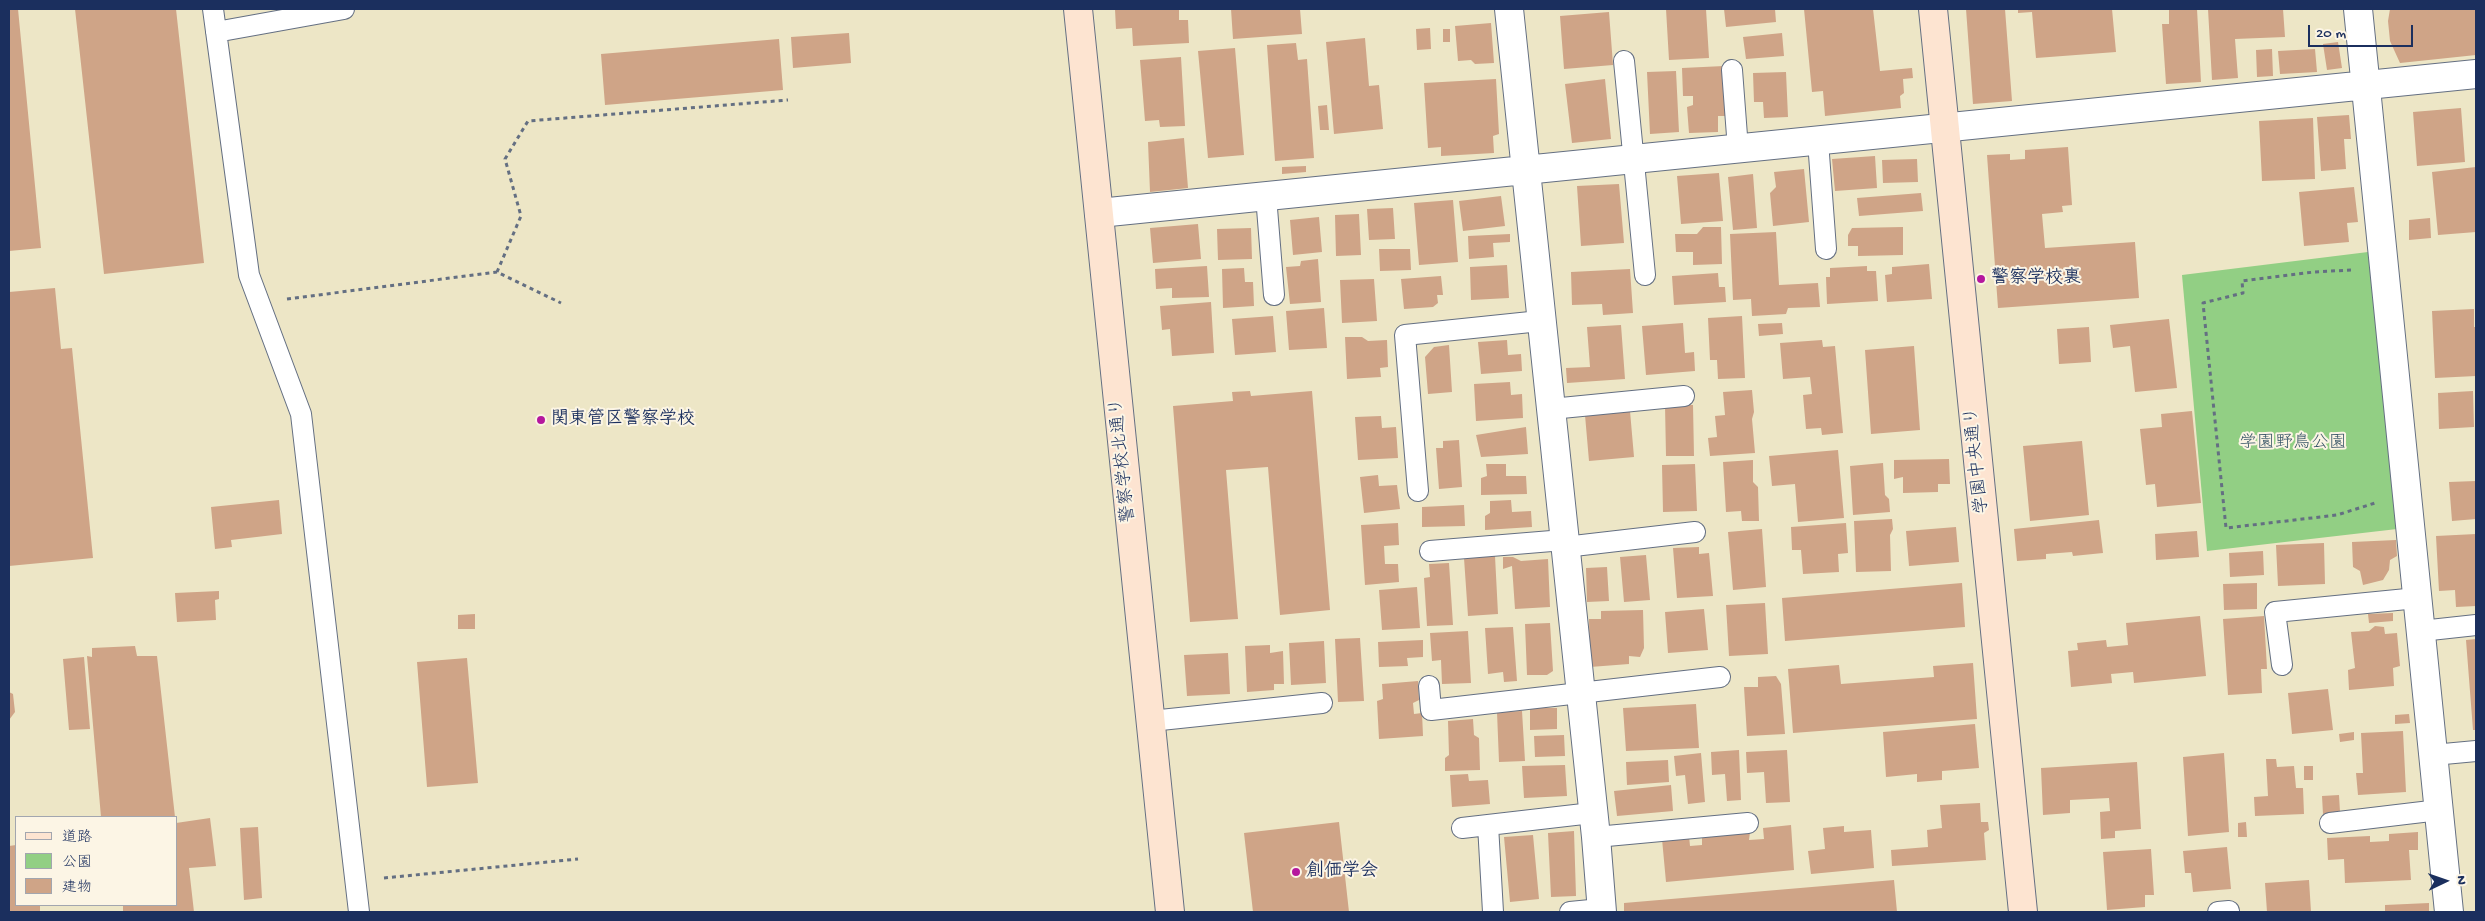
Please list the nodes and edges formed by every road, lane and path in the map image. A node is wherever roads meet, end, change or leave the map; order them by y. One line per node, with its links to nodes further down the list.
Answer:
1 (213, 9): 7 (lane)
2 (344, 9): 7 (lane)
3 (1078, 9): 19 (street, 警察学校北通り)
4 (1509, 9): 17 (street)
5 (1933, 9): 13 (street, 学園中央通り)
6 (2358, 9): 11 (street)
7 (216, 32): 25 (lane)
8 (1624, 61): 16 (lane)
9 (1732, 70): 15 (lane)
10 (2476, 74): 11 (street)
11 (2366, 85): 13 (street); 35 (street)
12 (788, 100): 22 (path)
13 (1945, 128): 14 (street); 59 (street, 学園中央通り)
14 (1818, 141): 15 (street); 20 (lane)
15 (1738, 149): 16 (street)
16 (1634, 159): 17 (street); 23 (lane)
17 (1526, 170): 18 (street); 27 (street)
18 (1266, 196): 19 (street); 24 (lane)
19 (1099, 213): 43 (street, 警察学校北通り)
20 (1826, 249)
21 (2352, 270): 31 (path)
22 (497, 272): 25 (path); 26 (path)
23 (1645, 275)
24 (1274, 295)
25 (259, 302): 53 (lane)
26 (561, 303)
27 (1540, 322): 29 (street); 30 (lane)
28 (1684, 396): 29 (lane)
29 (1551, 409): 33 (street)
30 (1418, 491)
31 (2376, 503)
32 (1695, 532): 33 (lane)
33 (1564, 544): 34 (lane); 41 (street)
34 (1430, 551)
35 (2417, 598): 37 (street); 38 (lane)
36 (2476, 625): 37 (lane)
37 (2421, 630): 45 (street)
38 (2282, 666)
39 (1720, 677): 41 (lane)
40 (1429, 686): 41 (lane)
41 (1580, 692): 50 (street)
42 (1322, 703): 43 (lane)
43 (1151, 721): 56 (street, 警察学校北通り)
44 (2476, 752): 45 (lane)
45 (2433, 755): 46 (street)
46 (2439, 810): 48 (lane); 60 (street)
47 (1748, 823): 50 (lane)
48 (2330, 823)
49 (1488, 825): 50 (lane); 51 (lane); 57 (lane)
50 (1594, 825): 54 (street)
51 (1462, 828)
52 (578, 859): 53 (path)
53 (355, 880): 55 (lane)
54 (1601, 910): 58 (lane)
55 (359, 912)
56 (1170, 912)
57 (1493, 912)
58 (1570, 912)
59 (2023, 912)
60 (2449, 912)

